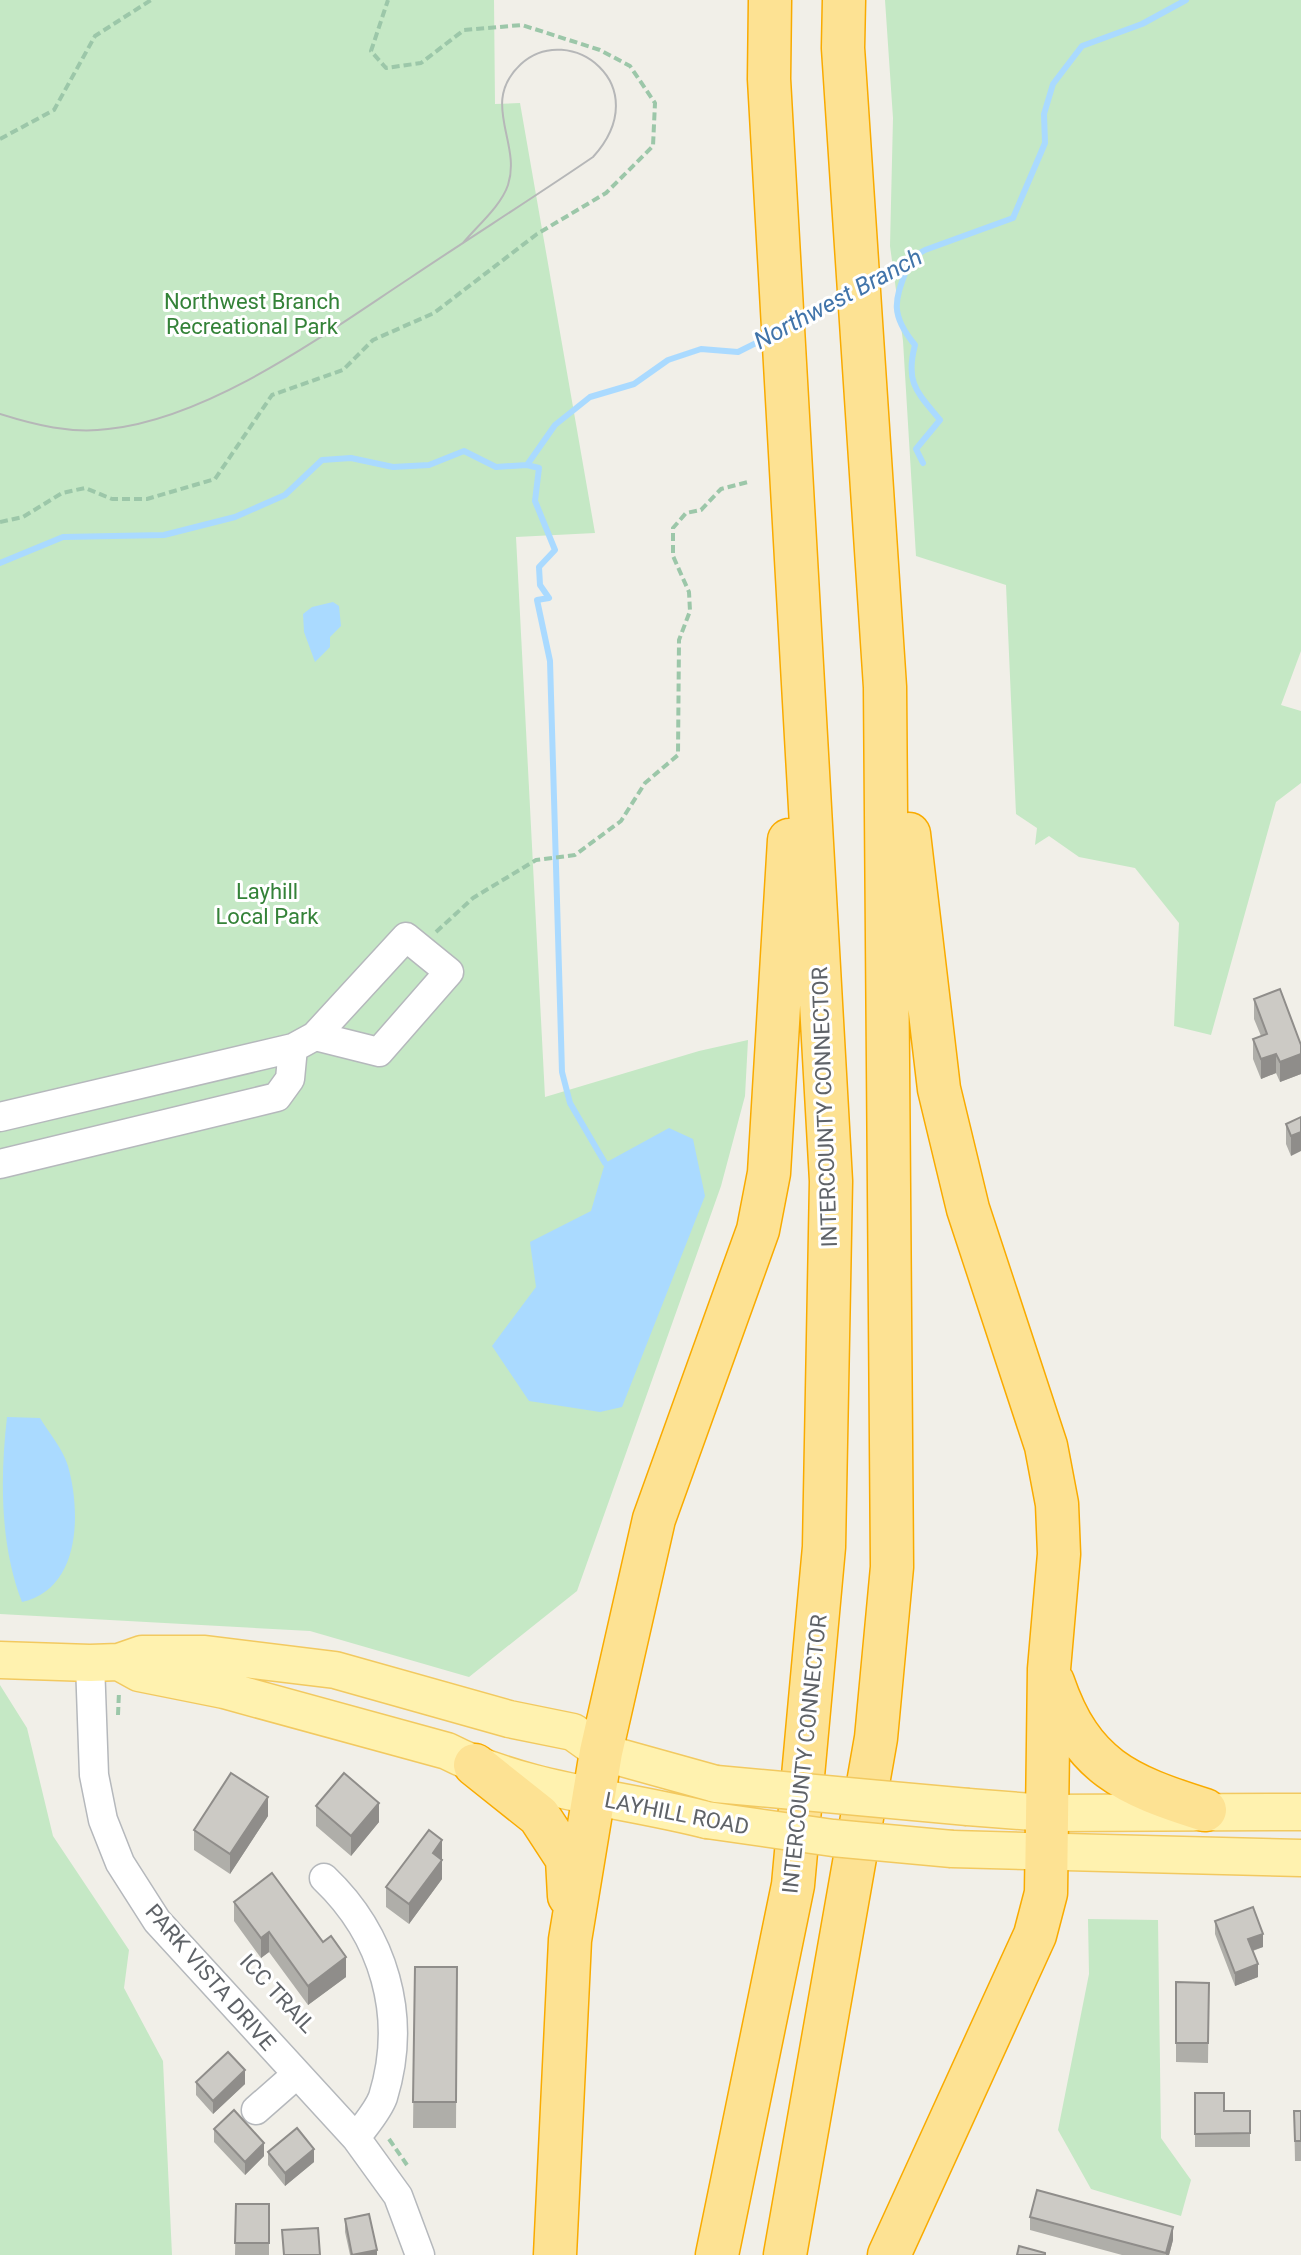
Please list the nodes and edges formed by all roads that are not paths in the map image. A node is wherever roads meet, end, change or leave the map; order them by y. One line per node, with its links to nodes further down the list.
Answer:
1 (770, 0): 3 (highway, INTERCOUNTY CONNECTOR)
2 (844, 0): 4 (highway)
3 (800, 647): 11 (highway); 25 (highway, INTERCOUNTY CONNECTOR)
4 (885, 687): 10 (highway); 26 (highway)
5 (304, 1042): 5 (street); 6 (street); 7 (street)
6 (0, 1117)
7 (0, 1164)
8 (0, 1660): 9 (main road, LAYHILL ROAD)
9 (104, 1662): 11 (main road, LAYHILL ROAD); 12 (main road, LAYHILL ROAD); 20 (street, PARK VISTA DRIVE)
10 (1049, 1669): 14 (highway); 16 (highway)
11 (601, 1752): 13 (highway); 16 (main road, LAYHILL ROAD, bridge)
12 (475, 1765): 13 (main road, LAYHILL ROAD); 19 (highway)
13 (594, 1797): 16 (main road, LAYHILL ROAD, bridge); 19 (highway)
14 (1205, 1810): 15 (main road, LAYHILL ROAD); 16 (main road, LAYHILL ROAD)
15 (1301, 1812)
16 (1046, 1832): 17 (main road, LAYHILL ROAD); 27 (highway)
17 (1301, 1858)
18 (324, 1878): 22 (street)
19 (570, 1940): 24 (highway)
20 (297, 2074): 21 (street); 22 (street, PARK VISTA DRIVE)
21 (256, 2110)
22 (364, 2128): 23 (street, PARK VISTA DRIVE)
23 (420, 2255)
24 (555, 2255)
25 (717, 2255)
26 (785, 2255)
27 (889, 2255)

